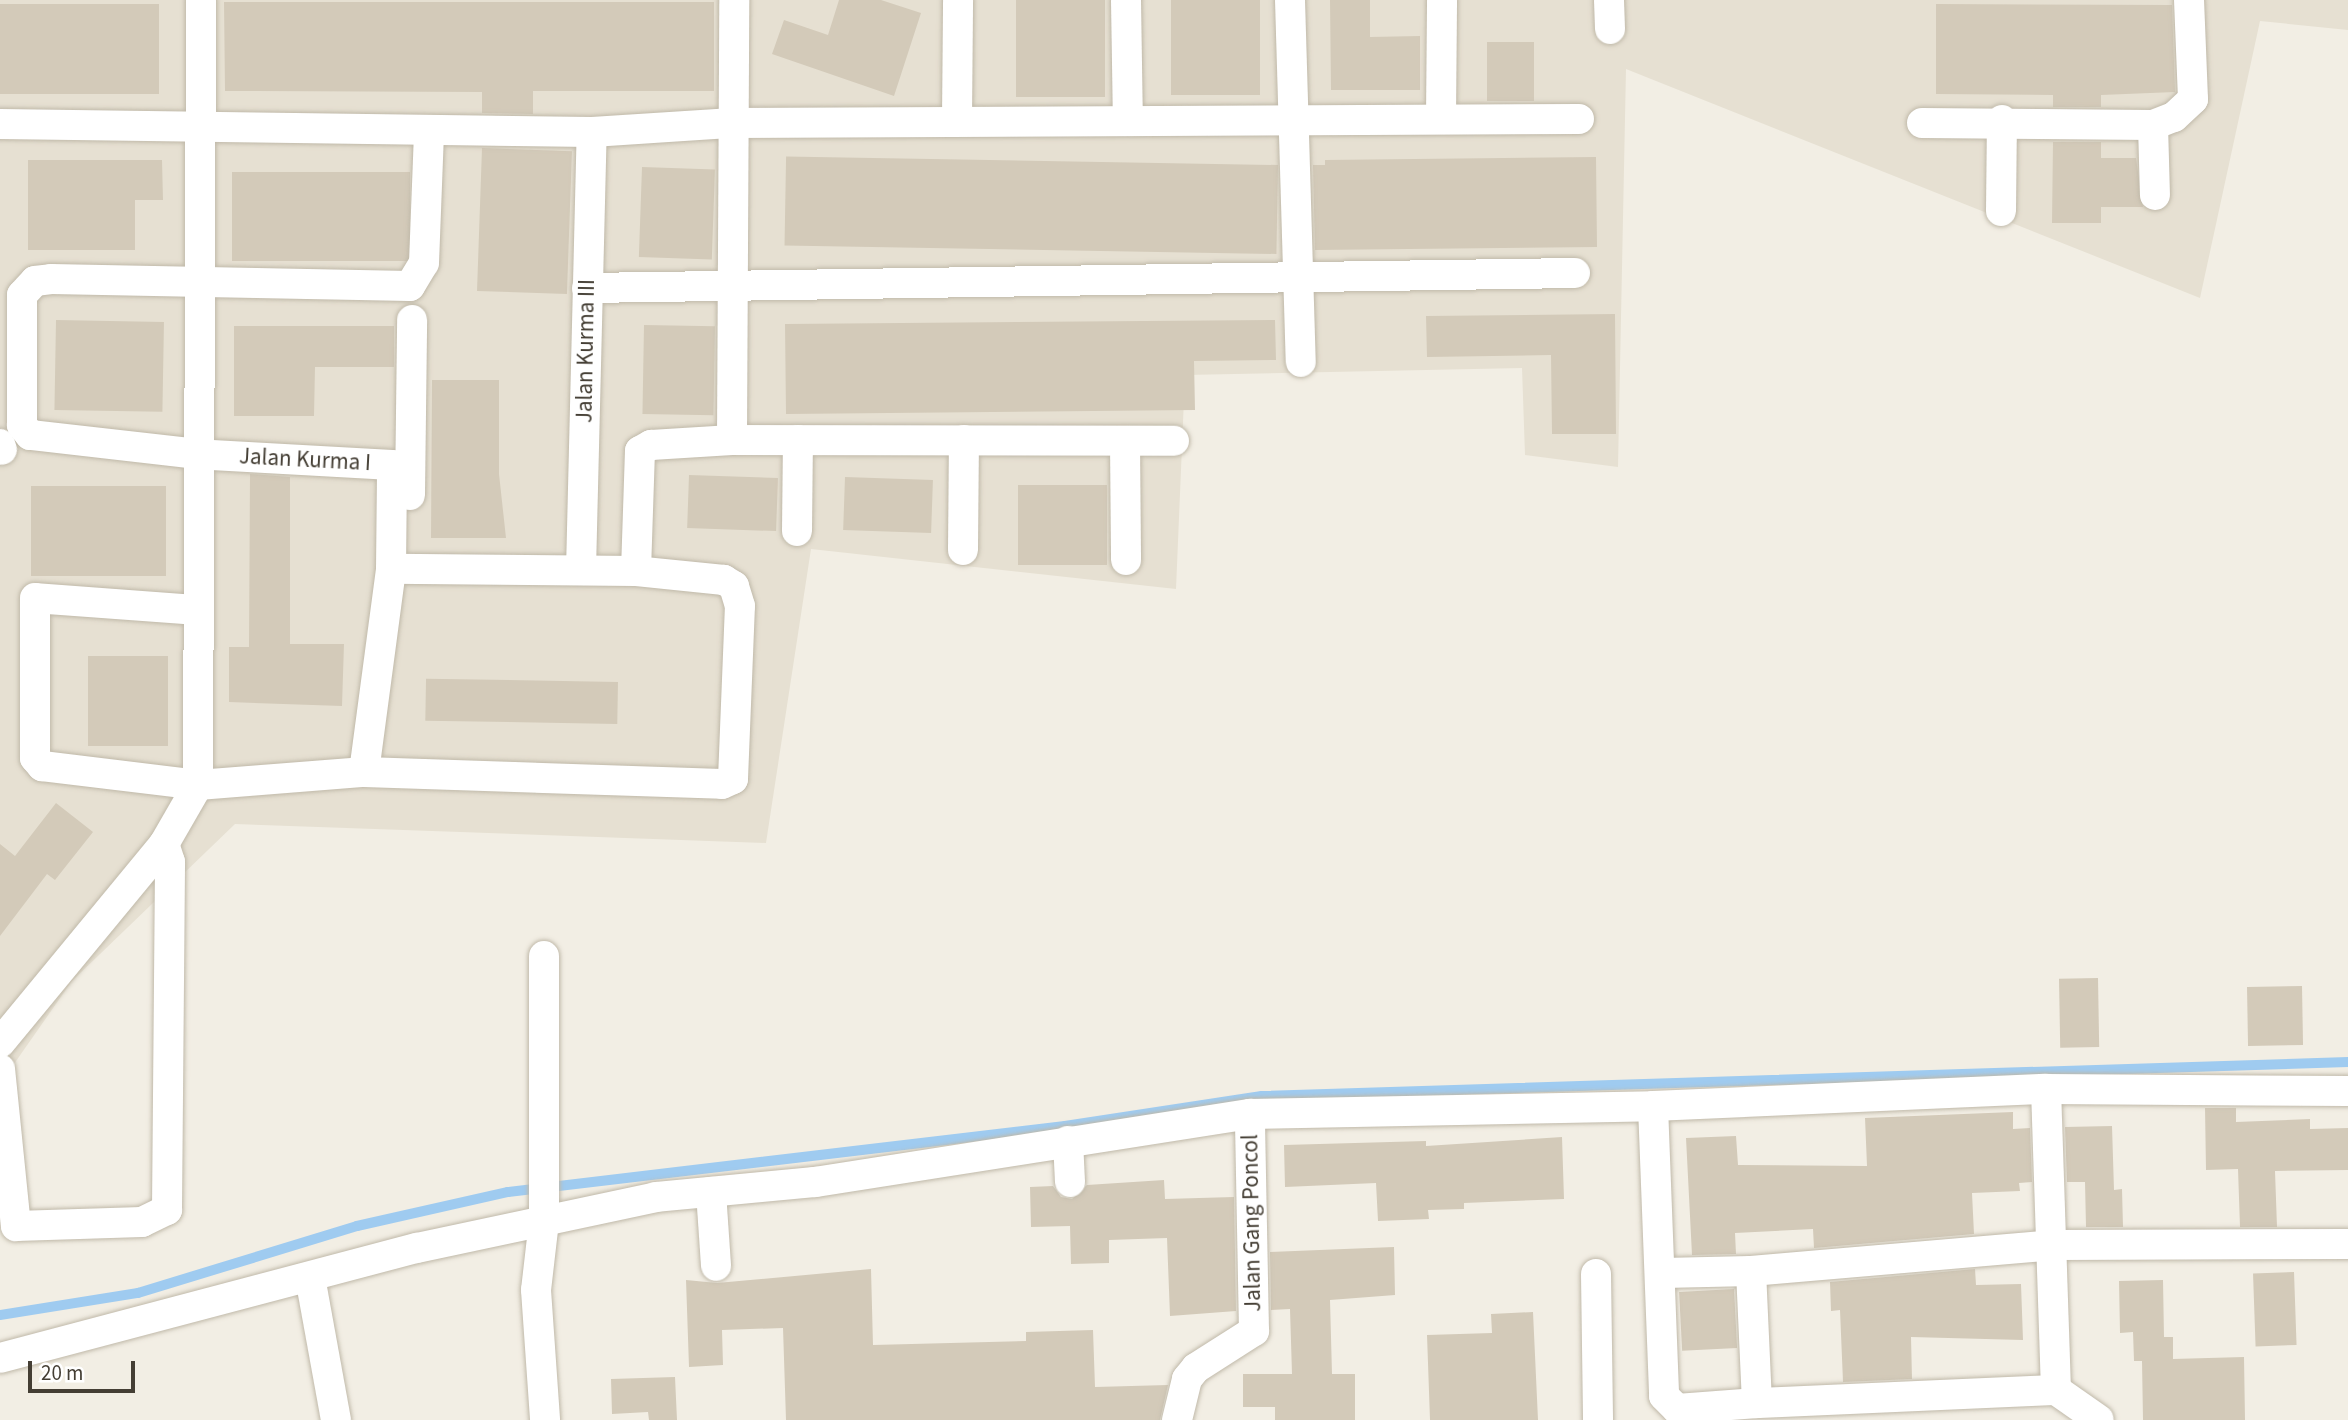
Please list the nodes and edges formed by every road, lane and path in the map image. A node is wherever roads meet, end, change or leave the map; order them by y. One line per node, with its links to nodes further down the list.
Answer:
1 (201, 0): 18 (street)
2 (734, 0): 14 (street)
3 (958, 0): 11 (street)
4 (1126, 0): 12 (street)
5 (1290, 0): 8 (street)
6 (1442, 0): 9 (street)
7 (2189, 0): 17 (street)
8 (1294, 119): 9 (street); 12 (street); 24 (street)
9 (1441, 119): 10 (street)
10 (1579, 119)
11 (957, 121): 12 (street); 14 (street)
12 (1128, 121)
13 (2003, 121): 15 (street); 17 (street); 22 (street)
14 (733, 123): 20 (street); 26 (street)
15 (1922, 123)
16 (0, 124): 18 (street)
17 (2153, 125): 21 (street)
18 (200, 130): 19 (street); 25 (street)
19 (429, 131): 20 (street); 25 (street)
20 (592, 132): 27 (street, Jalan Kurma III)
21 (2155, 195)
22 (2001, 211)
23 (1575, 272): 24 (street)
24 (1299, 278): 26 (street); 29 (street)
25 (203, 279): 35 (street); 35 (street)
26 (733, 286): 27 (street); 30 (street)
27 (587, 288): 40 (street, Jalan Kurma III)
28 (412, 320): 39 (street)
29 (1301, 362)
30 (732, 440): 31 (street); 41 (street)
31 (798, 440): 32 (street); 36 (street)
32 (964, 440): 33 (street); 37 (street)
33 (1125, 441): 34 (street); 38 (street)
34 (1174, 441)
35 (198, 454): 39 (street, Jalan Kurma I); 42 (street)
36 (797, 531)
37 (963, 550)
38 (1126, 560)
39 (400, 569): 40 (street); 43 (street)
40 (580, 570): 41 (street)
41 (636, 571): 43 (street)
42 (197, 610): 44 (street); 44 (street)
43 (364, 772): 44 (street)
44 (198, 785): 45 (street)
45 (164, 844): 47 (street); 48 (street)
46 (544, 956): 56 (street)
47 (0, 1043)
48 (0, 1069)
49 (2046, 1089): 50 (street); 51 (street); 58 (street)
50 (2348, 1091)
51 (1653, 1106): 52 (street); 61 (street)
52 (1250, 1114): 53 (street); 69 (street, Jalan Gang Poncol)
53 (1068, 1141): 54 (street); 55 (street)
54 (1070, 1182)
55 (711, 1192): 56 (street); 59 (street)
56 (544, 1222): 63 (street); 68 (street)
57 (2348, 1244): 58 (street)
58 (2055, 1245): 60 (street); 65 (street)
59 (716, 1266)
60 (1751, 1271): 61 (street); 66 (street)
61 (1663, 1273): 66 (street)
62 (1596, 1274): 70 (street)
63 (310, 1277): 64 (street); 67 (street)
64 (0, 1358)
65 (2056, 1390): 66 (street); 71 (street)
66 (1757, 1404)
67 (336, 1420)
68 (545, 1420)
69 (1177, 1420)
70 (1598, 1420)
71 (2099, 1420)

